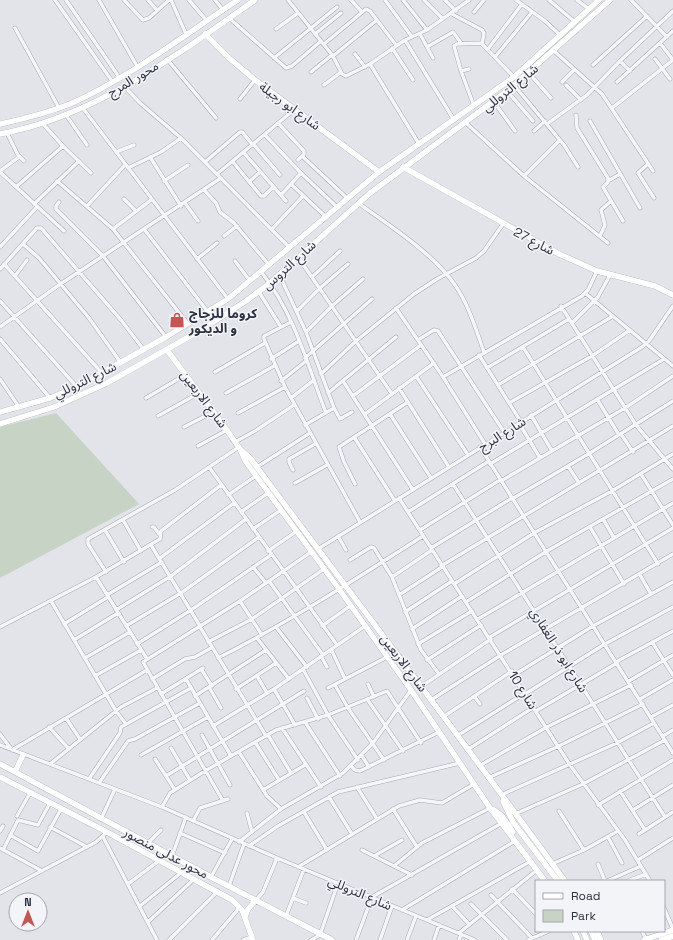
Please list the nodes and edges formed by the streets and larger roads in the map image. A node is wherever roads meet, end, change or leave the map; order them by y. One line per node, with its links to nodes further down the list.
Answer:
1 (55, 0): 67 (street)
2 (66, 0): 64 (street)
3 (99, 0): 79 (street)
4 (124, 0): 28 (street)
5 (148, 0): 28 (street)
6 (170, 0): 28 (street); 49 (street)
7 (189, 0): 41 (street)
8 (215, 0): 29 (street)
9 (238, 0): 29 (street, محور المرج)
10 (255, 0): 38 (street, محور المرج)
11 (288, 0): 36 (street)
12 (351, 0): 32 (street)
13 (385, 0): 54 (street)
14 (403, 0): 47 (street)
15 (424, 0): 39 (street)
16 (445, 0): 33 (street)
17 (469, 0): 33 (street)
18 (484, 0): 34 (street)
19 (516, 0): 25 (street)
20 (549, 0): 42 (street)
21 (577, 0): 27 (street)
22 (599, 0): 27 (street, شارع التروللي)
23 (610, 0): 66 (street, شارع التروللي)
24 (631, 0): 37 (street)
25 (522, 4): 35 (street); 65 (street)
26 (337, 7): 45 (street)
27 (589, 9): 42 (street, شارع التروللي)
28 (157, 10)
29 (223, 10): 41 (street, محور المرج)
30 (673, 11): 43 (street)
31 (341, 12): 51 (street)
32 (362, 12): 40 (street); 58 (street)
33 (454, 12): 39 (street); 57 (street)
34 (474, 12)
35 (532, 12): 53 (street); 70 (street)
36 (298, 13): 45 (street); 46 (street)
37 (647, 16): 43 (street); 78 (street)
38 (229, 18): 50 (street, محور المرج); 71 (street)
39 (443, 19): 47 (street)
40 (377, 20): 61 (street); 69 (street)
41 (207, 21): 49 (street, محور المرج)
42 (575, 22): 53 (street, شارع التروللي)
43 (657, 26): 55 (street); 76 (street)
44 (15, 28): 109 (street)
45 (310, 28): 51 (street); 71 (street)
46 (276, 30)
47 (426, 30): 52 (street)
48 (673, 31): 55 (street)
49 (186, 34): 79 (street, محور المرج)
50 (205, 34): 73 (street, محور المرج); 92 (street, شارع ابو رجيلة)
51 (315, 34): 58 (street)
52 (420, 34): 54 (street); 62 (street)
53 (560, 36): 90 (street, شارع التروللي)
54 (412, 37): 56 (street)
55 (667, 37): 60 (street)
56 (405, 40): 61 (street); 116 (street)
57 (481, 42): 59 (street); 65 (street)
58 (322, 43): 69 (street); 71 (street)
59 (461, 43): 62 (street); 84 (street)
60 (660, 43): 75 (street); 85 (street)
61 (396, 44): 63 (street)
62 (427, 47): 72 (street)
63 (392, 48): 77 (street); 93 (street)
64 (100, 49): 67 (street); 89 (street)
65 (488, 49): 70 (street)
66 (554, 51): 83 (street); 88 (street, شارع التروللي)
67 (93, 54): 94 (street)
68 (355, 54): 80 (street)
69 (332, 56): 86 (street); 87 (street)
70 (495, 56): 90 (street)
71 (274, 58)
72 (433, 58)
73 (167, 59): 99 (street, محور المرج); 115 (street)
74 (655, 59): 81 (street)
75 (673, 60): 81 (street)
76 (620, 61): 85 (street); 101 (street)
77 (370, 64): 80 (street); 131 (street)
78 (593, 65)
79 (137, 66): 89 (street, محور المرج)
80 (365, 67): 87 (street)
81 (662, 68): 91 (street); 110 (street)
82 (468, 69): 84 (street)
83 (574, 70): 95 (street); 101 (street)
84 (460, 71): 107 (street)
85 (630, 71): 96 (street)
86 (310, 72)
87 (341, 72): 97 (street)
88 (529, 73): 100 (street, شارع التروللي); 103 (street)
89 (119, 77): 94 (street, محور المرج)
90 (514, 77): 107 (street, شارع التروللي)
91 (670, 79)
92 (255, 80): 104 (street); 111 (street, شارع ابو رجيلة)
93 (413, 80)
94 (112, 81): 109 (street, محور المرج)
95 (562, 82)
96 (617, 82)
97 (324, 85)
98 (566, 85): 105 (street)
99 (124, 86): 108 (street, محور المرج); 129 (street)
100 (514, 86): 102 (street, شارع التروللي); 121 (street)
101 (595, 88): 105 (street); 110 (street)
102 (508, 91): 106 (street, شارع التروللي); 117 (street)
103 (551, 98)
104 (240, 99)
105 (581, 100): 121 (street)
106 (494, 102): 119 (street, شارع التروللي); 124 (street)
107 (474, 106): 112 (street, شارع التروللي)
108 (82, 107): 113 (street, محور المرج); 136 (street)
109 (59, 108): 122 (street, محور المرج)
110 (612, 108): 147 (street)
111 (294, 109): 120 (street); 155 (street, شارع ابو رجيلة)
112 (465, 112): 116 (street, شارع التروللي); 119 (street)
113 (66, 114): 123 (street, محور المرج); 132 (street)
114 (576, 115): 165 (street)
115 (216, 118)
116 (454, 120): 131 (street, شارع التروللي)
117 (533, 121)
118 (590, 121): 159 (street)
119 (468, 122): 151 (street, شارع التروللي); 161 (street)
120 (278, 123): 128 (street); 139 (street)
121 (546, 123): 125 (street); 130 (street)
122 (0, 124)
123 (43, 124): 126 (street, محور المرج); 135 (street)
124 (516, 131)
125 (534, 131)
126 (6, 133): 127 (street, محور المرج); 138 (street)
127 (0, 134)
128 (265, 135): 134 (street); 158 (street)
129 (181, 138): 140 (street); 145 (street)
130 (560, 140): 150 (street); 161 (street)
131 (419, 144): 142 (street, شارع التروللي)
132 (87, 145)
133 (134, 145): 136 (street)
134 (254, 145): 137 (street); 145 (street); 160 (street)
135 (63, 146): 144 (street); 169 (street)
136 (116, 152): 149 (street)
137 (244, 153): 146 (street); 154 (street)
138 (19, 156): 143 (street); 152 (street)
139 (302, 156): 141 (street); 173 (street)
140 (150, 157): 149 (street); 163 (street)
141 (298, 160)
142 (396, 160): 155 (street, شارع التروس)
143 (24, 161)
144 (79, 161): 156 (street); 164 (street)
145 (206, 162): 157 (street)
146 (233, 162): 157 (street); 166 (street)
147 (648, 164): 153 (street); 174 (street)
148 (188, 165): 163 (street)
149 (126, 167): 176 (street); 183 (street)
150 (578, 167)
151 (403, 168): 181 (street, شارع التروس); 192 (street, شارع 27)
152 (0, 171): 169 (street)
153 (653, 171)
154 (260, 172): 166 (street); 168 (street)
155 (379, 172): 173 (street, شارع التروس)
156 (91, 173)
157 (217, 174): 162 (street)
158 (300, 174): 167 (street); 185 (street)
159 (620, 174): 165 (street); 186 (street)
160 (280, 175)
161 (524, 176): 199 (street)
162 (221, 178): 170 (street); 196 (street)
163 (164, 180): 184 (street)
164 (58, 181): 182 (street); 183 (street)
165 (608, 181): 178 (street)
166 (249, 182): 168 (street)
167 (291, 184): 171 (street); 172 (street)
168 (273, 186): 171 (street)
169 (16, 187): 182 (street)
170 (204, 190): 180 (street); 193 (street)
171 (281, 195): 177 (street)
172 (304, 196): 189 (street); 196 (street)
173 (347, 198): 185 (street, شارع التروس)
174 (654, 198)
175 (124, 199): 187 (street)
176 (151, 200): 187 (street); 188 (street)
177 (286, 200)
178 (611, 201): 191 (street); 199 (street)
179 (59, 202): 207 (street)
180 (184, 203): 184 (street); 190 (street)
181 (358, 203): 208 (street, شارع التروس); 220 (street)
182 (35, 206): 197 (street); 204 (street)
183 (87, 206): 194 (street)
184 (181, 206): 188 (street)
185 (337, 207): 189 (street, شارع التروس)
186 (640, 208)
187 (136, 211): 194 (street)
188 (164, 217): 195 (street); 209 (street)
189 (326, 217): 205 (street, شارع التروس)
190 (198, 221)
191 (623, 222)
192 (503, 224): 217 (street, شارع 27); 220 (street)
193 (237, 226): 198 (street); 214 (street)
194 (113, 229): 200 (street)
195 (144, 229): 200 (street); 242 (street)
196 (272, 229): 205 (street)
197 (64, 230)
198 (224, 236)
199 (600, 236): 202 (street)
200 (125, 242): 207 (street); 248 (street)
201 (217, 242): 209 (street)
202 (608, 243)
203 (23, 244): 212 (street); 216 (street); 227 (street)
204 (0, 247)
205 (290, 248): 214 (street, شارع التروس)
206 (340, 251): 223 (street)
207 (103, 256): 216 (street); 254 (street)
208 (298, 256): 219 (street, شارع التروس); 223 (street)
209 (197, 258): 232 (street)
210 (27, 260): 222 (street)
211 (235, 261): 225 (street)
212 (4, 264): 215 (street); 222 (street)
213 (348, 264): 228 (street)
214 (270, 266): 218 (street, شارع التروس)
215 (0, 269)
216 (79, 271): 227 (street); 265 (street)
217 (597, 271): 221 (street, شارع 27); 230 (street)
218 (262, 273): 225 (street, شارع التروس); 226 (street)
219 (279, 274): 226 (street, شارع التروس); 241 (street)
220 (446, 274): 240 (street); 268 (street)
221 (610, 275): 231 (street, شارع 27); 234 (street)
222 (15, 276): 236 (street)
223 (312, 277): 228 (street)
224 (363, 279): 237 (street)
225 (251, 282): 232 (street, شارع التروس)
226 (270, 283): 229 (street, شارع التروس); 246 (street)
227 (59, 285): 236 (street); 275 (street)
228 (320, 288): 237 (street); 241 (street)
229 (259, 292): 250 (street); 266 (street, شارع التروس)
230 (585, 293): 234 (street); 238 (street)
231 (673, 295)
232 (228, 299): 242 (street, شارع التروس)
233 (372, 299): 249 (street)
234 (595, 300): 243 (street); 247 (street)
235 (0, 301): 244 (street)
236 (38, 301): 244 (street); 284 (street)
237 (332, 306): 249 (street); 253 (street)
238 (561, 306): 245 (street); 268 (street)
239 (673, 306): 262 (street, شارع البرج)
240 (396, 308): 258 (street); 261 (street)
241 (297, 311): 253 (street)
242 (208, 312): 248 (street, شارع التروس)
243 (613, 316): 252 (street); 256 (street)
244 (16, 317): 251 (street); 298 (street)
245 (569, 319): 247 (street); 264 (street)
246 (291, 322): 250 (street); 260 (street)
247 (572, 323): 256 (street)
248 (188, 324): 254 (street, شارع التروس)
249 (344, 324): 261 (street); 267 (street)
250 (281, 327): 259 (street)
251 (0, 328)
252 (630, 330): 262 (street); 270 (street)
253 (306, 332): 267 (street)
254 (166, 337): 265 (street, شارع التروللي)
255 (396, 337): 272 (street)
256 (580, 337): 270 (street); 277 (street)
257 (0, 339): 308 (street)
258 (418, 340): 263 (street); 279 (street)
259 (265, 341): 271 (street); 282 (street)
260 (299, 341): 271 (street); 274 (street)
261 (356, 341): 272 (street); 285 (street)
262 (646, 344): 273 (street); 283 (street, شارع البرج)
263 (422, 345): 276 (street); 289 (street)
264 (523, 347): 277 (street); 281 (street)
265 (144, 350): 275 (street, شارع التروللي)
266 (167, 350): 286 (street, شارع الاربعين); 302 (street, شارع التروللي)
267 (313, 351): 274 (street); 285 (street)
268 (484, 352): 269 (street)
269 (480, 355): 279 (street); 281 (street)
270 (592, 356): 283 (street); 296 (street)
271 (271, 359): 278 (street)
272 (368, 359): 289 (street); 294 (street)
273 (664, 359): 280 (street); 301 (street)
274 (306, 360): 292 (street); 293 (street)
275 (121, 363): 284 (street, شارع التروللي)
276 (434, 363): 287 (street); 290 (street)
277 (534, 365): 296 (street); 297 (street)
278 (274, 366): 293 (street); 305 (street)
279 (462, 366): 290 (street); 339 (street)
280 (673, 366)
281 (487, 368): 297 (street)
282 (215, 372)
283 (603, 372): 301 (street); 311 (street, شارع البرج)
284 (102, 373): 295 (street, شارع التروللي)
285 (321, 374): 304 (street)
286 (185, 375): 303 (street, شارع الاربعين); 309 (street)
287 (416, 376): 300 (street); 357 (street)
288 (673, 376): 319 (street)
289 (379, 377): 306 (street); 307 (street)
290 (443, 377): 349 (street)
291 (0, 379): 317 (street)
292 (314, 380): 310 (street); 324 (street)
293 (282, 381): 299 (street)
294 (343, 381): 304 (street); 307 (street)
295 (86, 382): 298 (street, شارع التروللي); 302 (street)
296 (545, 383): 311 (street); 315 (street)
297 (498, 385): 315 (street)
298 (76, 387): 308 (street, شارع التروللي)
299 (285, 387): 310 (street); 323 (street)
300 (399, 388): 306 (street); 314 (street)
301 (614, 389): 312 (street); 319 (street)
302 (91, 390): 332 (street, شارع التروللي)
303 (199, 393): 321 (street, شارع الاربعين); 328 (street)
304 (328, 393): 318 (street)
305 (226, 394)
306 (392, 394): 325 (street)
307 (353, 396): 325 (street)
308 (50, 398): 317 (street, شارع التروللي)
309 (146, 398)
310 (291, 398): 316 (street)
311 (556, 400): 327 (street, شارع البرج); 330 (street)
312 (597, 400): 329 (street); 330 (street)
313 (673, 401): 335 (street)
314 (408, 402): 326 (street); 365 (street)
315 (509, 403): 331 (street)
316 (294, 405): 333 (street); 346 (street)
317 (19, 407): 320 (street, شارع التروللي)
318 (334, 408): 322 (street); 324 (street)
319 (625, 408): 329 (street); 335 (street)
320 (0, 412)
321 (213, 412): 337 (street); 338 (street, شارع الاربعين)
322 (352, 412)
323 (238, 413)
324 (326, 413): 333 (street)
325 (365, 414): 334 (street)
326 (390, 414): 334 (street); 371 (street)
327 (531, 415): 331 (street, شارع البرج); 341 (street)
328 (158, 416)
329 (608, 417): 342 (street); 343 (street)
330 (567, 418): 341 (street); 343 (street)
331 (520, 422): 339 (street, شارع البرج); 345 (street)
332 (0, 424)
333 (305, 425): 340 (street)
334 (372, 425): 344 (street); 379 (street)
335 (636, 425): 342 (street); 347 (street)
336 (673, 426): 347 (street)
337 (184, 427)
338 (227, 430): 346 (street, شارع الاربعين); 350 (street)
339 (504, 432): 349 (street, شارع البرج)
340 (310, 433): 348 (street); 364 (street)
341 (542, 433): 345 (street); 353 (street)
342 (620, 434): 354 (street); 355 (street)
343 (579, 435): 353 (street); 355 (street)
344 (354, 437): 376 (street); 385 (street, شارع 10)
345 (530, 440): 358 (street); 360 (street)
346 (235, 442): 352 (street, شارع الاربعين)
347 (649, 442): 354 (street); 359 (street)
348 (315, 444): 361 (street); 367 (street)
349 (485, 444): 351 (street, شارع البرج)
350 (198, 446)
351 (480, 447): 357 (street, شارع البرج); 360 (street)
352 (240, 448): 363 (street); 364 (street, شارع الاربعين); 370 (street, شارع الاربعين)
353 (552, 451): 358 (street)
354 (633, 452): 368 (street)
355 (590, 453): 362 (street); 368 (street)
356 (673, 454): 359 (street)
357 (468, 455): 365 (street, شارع البرج)
358 (540, 458): 373 (street)
359 (664, 459): 366 (street); 369 (street)
360 (490, 463): 373 (street); 377 (street)
361 (328, 465): 374 (street); 399 (street)
362 (568, 466): 378 (street); 384 (street)
363 (209, 467): 375 (street); 396 (street)
364 (257, 467): 418 (street, شارع الاربعين)
365 (449, 467): 371 (street, شارع البرج)
366 (673, 469)
367 (293, 470)
368 (600, 471): 378 (street); 380 (street)
369 (641, 474): 380 (street); 381 (street)
370 (256, 476): 382 (street, شارع الاربعين); 383 (street)
371 (431, 478): 379 (street, شارع البرج)
372 (673, 479): 381 (street)
373 (501, 480): 384 (street); 386 (street)
374 (295, 483)
375 (221, 484): 383 (street); 409 (street)
376 (355, 484)
377 (453, 484): 386 (street, شارع ابو ذر الغفاري); 393 (street)
378 (579, 484): 394 (street)
379 (413, 490): 385 (street, شارع البرج)
380 (612, 491): 389 (street); 408 (street)
381 (652, 492): 389 (street); 391 (street)
382 (268, 493): 390 (street, شارع الاربعين); 392 (street)
383 (228, 495): 387 (street)
384 (512, 498): 394 (street); 397 (street)
385 (397, 500): 393 (street, شارع 10); 399 (street, شارع البرج)
386 (464, 502): 397 (street, شارع ابو ذر الغفاري); 406 (street)
387 (234, 503): 392 (street); 428 (street)
388 (673, 503): 391 (street)
389 (623, 508): 398 (street); 402 (street)
390 (281, 510): 404 (street); 407 (street, شارع الاربعين)
391 (663, 510): 402 (street); 403 (street)
392 (241, 512): 395 (street)
393 (408, 512): 406 (street, شارع 10)
394 (523, 515): 408 (street); 413 (street)
395 (246, 519): 404 (street); 442 (street)
396 (123, 520): 405 (street); 421 (street)
397 (476, 520): 413 (street, شارع ابو ذر الغفاري); 419 (street)
398 (603, 520): 401 (street); 414 (street)
399 (360, 522): 410 (street, شارع البرج)
400 (152, 527): 409 (street)
401 (590, 527): 417 (street); 423 (street)
402 (635, 527): 414 (street); 416 (street)
403 (673, 527): 416 (street)
404 (253, 529): 412 (street)
405 (105, 530): 430 (street); 439 (street)
406 (420, 530): 411 (street, شارع 10)
407 (296, 531): 422 (street); 424 (street, شارع الاربعين)
408 (534, 533): 423 (street); 427 (street)
409 (159, 534): 415 (street)
410 (338, 536): 418 (street, شارع البرج); 420 (street)
411 (423, 536): 419 (street, شارع 10); 431 (street)
412 (259, 538): 422 (street); 454 (street)
413 (488, 538): 427 (street, شارع ابو ذر الغفاري); 434 (street)
414 (614, 538): 417 (street)
415 (151, 545): 421 (street); 428 (street)
416 (647, 545): 432 (street); 433 (street)
417 (601, 546): 433 (street); 437 (street)
418 (318, 549): 449 (street, شارع الاربعين)
419 (431, 549): 434 (street, شارع 10); 443 (street)
420 (346, 550)
421 (141, 551): 430 (street)
422 (268, 551): 426 (street)
423 (547, 551): 437 (street); 440 (street)
424 (311, 552): 436 (street, شارع الاربعين); 438 (street)
425 (673, 554): 432 (street)
426 (271, 555): 435 (street); 438 (street)
427 (499, 556): 440 (street, شارع ابو ذر الغفاري); 447 (street)
428 (161, 560): 442 (street); 457 (street)
429 (350, 560): 431 (street)
430 (124, 562): 439 (street)
431 (383, 562): 443 (street); 449 (street)
432 (658, 564): 441 (street)
433 (612, 565): 448 (street); 452 (street)
434 (442, 566): 447 (street, شارع 10); 456 (street)
435 (253, 567): 445 (street); 467 (street)
436 (324, 569): 450 (street); 451 (street, شارع الاربعين)
437 (559, 570): 452 (street); 453 (street)
438 (283, 571): 445 (street); 450 (street)
439 (106, 572): 444 (street)
440 (510, 574): 453 (street, شارع ابو ذر الغفاري); 462 (street)
441 (640, 575): 448 (street); 455 (street)
442 (172, 576): 454 (street); 470 (street)
443 (392, 577): 456 (street)
444 (96, 578): 457 (street); 461 (street)
445 (268, 582): 459 (street); 460 (street)
446 (673, 582): 455 (street)
447 (453, 583): 458 (street, شارع 10); 471 (street)
448 (624, 584): 466 (street)
449 (346, 586): 451 (street); 533 (street, شارع الاربعين)
450 (296, 589): 459 (street); 463 (street)
451 (339, 589): 463 (street); 464 (street, شارع الاربعين)
452 (570, 589): 466 (street); 468 (street)
453 (522, 592): 468 (street, شارع ابو ذر الغفاري); 474 (street)
454 (181, 593): 467 (street); 477 (street)
455 (651, 594): 481 (street)
456 (399, 595): 471 (street)
457 (108, 596): 470 (street); 475 (street)
458 (462, 596): 462 (street, شارع 10); 484 (street)
459 (282, 599): 472 (street); 473 (street)
460 (240, 600): 473 (street); 478 (street)
461 (51, 601): 475 (street); 482 (street)
462 (466, 602): 469 (street, شارع 10)
463 (308, 606): 472 (street); 479 (street)
464 (350, 606): 479 (street); 480 (street, شارع الاربعين)
465 (673, 606): 496 (street)
466 (582, 608): 481 (street); 485 (street)
467 (191, 610): 478 (street); 494 (street)
468 (534, 610): 485 (street, شارع ابو ذر الغفاري); 490 (street)
469 (472, 611): 474 (street, شارع 10); 495 (street)
470 (117, 612): 477 (street); 491 (street)
471 (405, 612): 484 (street)
472 (295, 616): 483 (street); 505 (street)
473 (252, 619): 488 (street); 492 (street)
474 (478, 619): 476 (street, شارع 10)
475 (64, 624): 491 (street)
476 (481, 625): 490 (street, شارع 10); 510 (street)
477 (126, 626): 487 (street)
478 (200, 626): 492 (street); 509 (street)
479 (322, 626): 497 (street)
480 (364, 626): 497 (street); 506 (street, شارع الاربعين)
481 (594, 626): 496 (street); 499 (street)
482 (0, 627)
483 (276, 627): 488 (street); 516 (street)
484 (412, 628): 495 (street)
485 (546, 629): 499 (street, شارع ابو ذر الغفاري); 503 (street)
486 (673, 631): 493 (street)
487 (130, 632): 494 (street); 507 (street)
488 (262, 635): 489 (street)
489 (257, 638): 502 (street); 508 (street)
490 (490, 638): 503 (street, شارع 10); 519 (street)
491 (74, 640): 507 (street)
492 (208, 642): 498 (street)
493 (652, 642): 511 (street); 513 (street)
494 (137, 644): 501 (street)
495 (418, 644): 510 (street)
496 (605, 644): 513 (street); 515 (street)
497 (337, 645): 500 (street)
498 (211, 648): 508 (street); 524 (street)
499 (557, 648): 515 (street, شارع ابو ذر الغفاري); 518 (street)
500 (331, 649): 505 (street); 527 (street)
501 (141, 650): 509 (street); 522 (street)
502 (266, 650): 512 (street); 520 (street)
503 (501, 655): 518 (street, شارع 10); 552 (street)
504 (673, 655): 511 (street)
505 (322, 656): 514 (street); 516 (street)
506 (387, 657): 527 (street); 540 (street, شارع الاربعين)
507 (85, 658): 522 (street)
508 (218, 658): 520 (street)
509 (147, 659): 517 (street)
510 (427, 660): 519 (street)
511 (664, 660): 521 (street); 529 (street)
512 (276, 663): 523 (street); 526 (street)
513 (617, 663): 529 (street); 532 (street)
514 (327, 667)
515 (569, 667): 532 (street, شارع ابو ذر الغفاري); 543 (street)
516 (305, 668): 526 (street); 567 (street)
517 (147, 670): 524 (street); 545 (street)
518 (513, 673): 543 (street, شارع 10); 547 (street)
519 (439, 674): 533 (street)
520 (228, 675): 534 (street); 539 (street)
521 (673, 675)
522 (95, 676): 545 (street)
523 (257, 676): 539 (street); 542 (street)
524 (152, 679): 535 (street)
525 (186, 679): 534 (street); 536 (street); 544 (street)
526 (289, 679): 537 (street)
527 (345, 679): 530 (street)
528 (673, 680): 551 (street)
529 (630, 683): 551 (street); 557 (street)
530 (335, 684): 538 (street); 563 (street)
531 (368, 684): 548 (street)
532 (581, 685): 557 (street, شارع ابو ذر الغفاري); 566 (street)
533 (422, 686): 552 (street, شارع الاربعين)
534 (210, 687): 546 (street); 562 (street)
535 (157, 688): 544 (street); 565 (street)
536 (191, 688): 546 (street); 553 (street)
537 (274, 688): 542 (street); 555 (street)
538 (328, 688)
539 (236, 689): 560 (street)
540 (411, 690): 564 (street); 587 (street, شارع الاربعين)
541 (304, 691): 555 (street)
542 (267, 693): 560 (street)
543 (525, 693): 561 (street, شارع 10); 591 (street)
544 (161, 694): 553 (street)
545 (106, 695): 565 (street); 570 (street)
546 (195, 696): 554 (street)
547 (474, 696): 556 (street); 568 (street)
548 (374, 697): 550 (street); 564 (street)
549 (307, 698): 572 (street)
550 (367, 699): 563 (street); 581 (street)
551 (640, 699): 558 (street)
552 (431, 700): 568 (street, شارع الاربعين)
553 (166, 702): 571 (street); 577 (street)
554 (200, 704): 569 (street); 571 (street)
555 (284, 704): 574 (street); 579 (street)
556 (480, 704)
557 (593, 704): 578 (street, شارع ابو ذر الغفاري); 583 (street)
558 (643, 704): 573 (street); 578 (street)
559 (673, 705): 573 (street)
560 (247, 706): 574 (street); 580 (street)
561 (534, 707): 566 (street, شارع 10); 605 (street)
562 (221, 708)
563 (348, 708): 567 (street); 596 (street)
564 (399, 708): 581 (street); 597 (street)
565 (116, 711): 577 (street); 593 (street)
566 (536, 711): 583 (street, شارع 10)
567 (328, 715): 572 (street); 615 (street)
568 (443, 716): 591 (street, شارع الاربعين)
569 (208, 717): 580 (street); 586 (street)
570 (66, 718): 582 (street); 593 (street)
571 (175, 718): 586 (street); 640 (street)
572 (318, 718): 575 (street)
573 (651, 718): 576 (street)
574 (256, 720): 590 (street); 594 (street)
575 (305, 722): 579 (street); 633 (street)
576 (654, 723): 592 (street); 598 (street)
577 (126, 724): 636 (street)
578 (605, 724): 598 (street, شارع ابو ذر الغفاري); 600 (street)
579 (295, 725): 584 (street)
580 (213, 726): 594 (street)
581 (386, 726): 596 (street); 606 (street)
582 (50, 727): 601 (street); 604 (street)
583 (547, 727): 600 (street, شارع 10); 627 (street)
584 (282, 728): 590 (street); 623 (street)
585 (673, 730): 592 (street)
586 (183, 732): 610 (street); 611 (street)
587 (439, 732): 597 (street); 620 (street, شارع الاربعين)
588 (0, 734): 604 (street)
589 (202, 735): 603 (street)
590 (267, 736): 595 (street); 631 (street)
591 (457, 736): 605 (street, شارع الاربعين)
592 (664, 738): 608 (street); 617 (street)
593 (80, 740): 601 (street)
594 (222, 741): 603 (street); 612 (street)
595 (255, 742): 607 (street); 639 (street)
596 (373, 743): 613 (street); 616 (street)
597 (421, 743): 606 (street)
598 (617, 743): 617 (street, شارع ابو ذر الغفاري); 624 (street)
599 (0, 745): 604 (street, شارع التروللي)
600 (559, 746): 624 (street, شارع 10); 635 (street)
601 (69, 748): 622 (street)
602 (171, 748): 625 (street)
603 (210, 748): 611 (street); 619 (street)
604 (12, 750): 609 (street, شارع التروللي)
605 (467, 750): 627 (street, شارع الاربعين)
606 (403, 751): 616 (street)
607 (239, 752): 612 (street); 649 (street)
608 (673, 753)
609 (23, 755): 622 (street, شارع التروللي); 630 (street)
610 (141, 755)
611 (197, 756): 625 (street); 629 (street)
612 (231, 756): 619 (street)
613 (362, 756): 615 (street); 628 (street)
614 (155, 759): 632 (street)
615 (358, 760): 626 (street)
616 (384, 760): 628 (street)
617 (628, 760): 637 (street, شارع ابو ذر الغفاري); 642 (street)
618 (673, 760): 637 (street)
619 (218, 763): 629 (street); 643 (street)
620 (460, 763): 641 (street, شارع الاربعين); 646 (street)
621 (0, 764): 630 (street, محور عدلى منصور)
622 (50, 764): 636 (street, شارع التروللي)
623 (305, 765): 631 (street); 645 (street)
624 (570, 765): 642 (street, شارع 10); 652 (street)
625 (182, 766): 632 (street); 638 (street)
626 (351, 766): 628 (street); 633 (street)
627 (479, 766): 635 (street, شارع الاربعين)
628 (369, 767)
629 (205, 771): 638 (street); 656 (street)
630 (15, 772): 673 (street, محور عدلى منصور)
631 (292, 773): 639 (street)
632 (166, 776): 648 (street)
633 (340, 776): 645 (street)
634 (0, 777): 651 (street, محور عدلى منصور)
635 (488, 778): 652 (street, شارع الاربعين)
636 (89, 779): 640 (street, شارع التروللي)
637 (641, 779): 650 (street); 654 (street, شارع ابو ذر الغفاري)
638 (190, 780): 648 (street)
639 (279, 780): 649 (street)
640 (99, 783): 647 (street, شارع التروللي)
641 (474, 784): 660 (street, شارع الاربعين); 663 (street)
642 (583, 784): 658 (street, شارع 10); 669 (street)
643 (230, 785)
644 (673, 785): 654 (street)
645 (321, 787): 662 (street)
646 (357, 787): 653 (street); 674 (street)
647 (114, 789): 659 (street, شارع التروللي); 673 (street)
648 (174, 790): 659 (street)
649 (263, 790): 662 (street)
650 (620, 791): 658 (street); 664 (street)
651 (30, 793): 657 (street, محور عدلى منصور); 670 (street)
652 (501, 795): 669 (street, شارع الاربعين); 726 (street)
653 (329, 796): 666 (street); 686 (street)
654 (652, 798): 664 (street); 671 (street, شارع ابو ذر الغفاري)
655 (228, 800): 656 (street)
656 (223, 801): 675 (street)
657 (50, 803): 661 (street, محور عدلى منصور); 688 (street)
658 (598, 805): 682 (street, شارع 10)
659 (162, 807): 672 (street, شارع التروللي)
660 (490, 808): 676 (street, شارع الاربعين); 698 (street); 725 (street)
661 (61, 809): 678 (street); 685 (street, محور عدلى منصور)
662 (281, 809): 683 (street)
663 (393, 809): 674 (street); 698 (street)
664 (633, 810): 681 (street)
665 (560, 811): 702 (street)
666 (304, 812): 696 (street); 700 (street)
667 (673, 812): 671 (street)
668 (248, 813): 683 (street)
669 (515, 814): 711 (street, شارع الاربعين)
670 (17, 816)
671 (665, 817): 681 (street)
672 (186, 818): 675 (street, شارع التروللي); 684 (street)
673 (101, 819): 695 (street, محور عدلى منصور)
674 (377, 819): 686 (street)
675 (193, 821): 691 (street, شارع التروللي)
676 (502, 823): 693 (street, شارع الاربعين); 721 (street)
677 (2, 826): 679 (street)
678 (50, 827): 688 (street); 697 (street)
679 (0, 830)
680 (161, 830): 695 (street)
681 (645, 830): 687 (street)
682 (618, 831): 689 (street); 708 (street, شارع 10)
683 (252, 832): 694 (street)
684 (180, 833): 703 (street); 704 (street)
685 (105, 834): 697 (street); 707 (street, محور عدلى منصور); 733 (street)
686 (352, 834): 700 (street)
687 (639, 834)
688 (10, 835): 699 (street)
689 (608, 837): 702 (street); 710 (street)
690 (673, 838): 708 (street)
691 (232, 839): 694 (street, شارع التروللي); 703 (street)
692 (402, 840): 705 (street)
693 (516, 841): 709 (street, شارع الاربعين); 751 (street)
694 (239, 842): 696 (street, شارع التروللي)
695 (148, 843): 704 (street, محور عدلى منصور)
696 (246, 845): 706 (street, شارع التروللي); 734 (street)
697 (87, 847): 718 (street)
698 (417, 847): 713 (street)
699 (2, 849): 718 (street)
700 (327, 850): 715 (street)
701 (362, 850): 705 (street)
702 (584, 850): 711 (street)
703 (225, 853): 723 (street)
704 (172, 856): 723 (street, محور عدلى منصور)
705 (374, 856): 713 (street)
706 (277, 858): 715 (street, شارع التروللي); 743 (street)
707 (160, 860): 719 (street, محور عدلى منصور); 733 (street)
708 (638, 860): 714 (street, شارع 10)
709 (531, 861): 717 (street, شارع الاربعين); 749 (street)
710 (622, 863)
711 (552, 864): 727 (street, شارع الاربعين)
712 (598, 864): 728 (street)
713 (394, 866): 721 (street)
714 (641, 866): 720 (street, شارع 10); 729 (street)
715 (298, 867): 716 (street, شارع التروللي)
716 (304, 869): 732 (street, شارع التروللي); 741 (street)
717 (537, 870): 724 (street, شارع الاربعين); 735 (street)
718 (42, 871): 738 (street)
719 (182, 872): 722 (street, محور عدلى منصور); 747 (street)
720 (646, 874): 730 (street); 731 (street, شارع 10)
721 (412, 875): 740 (street)
722 (194, 878): 736 (street, محور عدلى منصور); 759 (street)
723 (211, 878): 734 (street, محور عدلى منصور)
724 (544, 880)
725 (548, 880)
726 (557, 880)
727 (564, 880)
728 (606, 880)
729 (608, 880)
730 (631, 880)
731 (649, 880)
732 (338, 883): 740 (street, شارع التروللي); 767 (street)
733 (128, 884): 747 (street)
734 (229, 886): 737 (street, محور عدلى منصور)
735 (512, 889): 744 (street); 753 (street)
736 (218, 891): 742 (street, محور عدلى منصور); 772 (street)
737 (238, 891): 742 (street); 743 (street, محور عدلى منصور)
738 (0, 893)
739 (491, 895): 744 (street)
740 (372, 897): 748 (street, شارع التروللي); 777 (street)
741 (293, 898): 745 (street); 755 (street)
742 (232, 900): 750 (street, محور عدلى منصور)
743 (256, 900): 755 (street, محور عدلى منصور); 757 (street)
744 (497, 902): 754 (street); 769 (street)
745 (306, 903)
746 (471, 904): 754 (street)
747 (140, 906): 759 (street)
748 (392, 906): 751 (street, شارع التروللي); 778 (street)
749 (452, 906): 758 (street); 761 (street)
750 (240, 907): 757 (street, محور عدلى منصور); 773 (street)
751 (402, 910): 756 (street, شارع التروللي)
752 (665, 910): 760 (street)
753 (535, 913)
754 (482, 914): 761 (street); 783 (street)
755 (286, 916): 767 (street, محور عدلى منصور)
756 (416, 916): 758 (street, شارع التروللي); 779 (street)
757 (245, 917): 770 (street, محور عدلى منصور)
758 (427, 920): 762 (street, شارع التروللي)
759 (148, 922): 771 (street)
760 (672, 923): 763 (street)
761 (469, 924): 766 (street)
762 (439, 925): 766 (street, شارع التروللي); 780 (street)
763 (673, 930): 787 (street)
764 (547, 932): 769 (street)
765 (598, 932): 785 (street); 786 (street)
766 (460, 933): 781 (street); 782 (street, شارع التروللي)
767 (320, 935): 775 (street); 776 (street, محور عدلى منصور)
768 (673, 936): 788 (street)
769 (532, 938): 784 (street)
770 (253, 939): 774 (street)
771 (157, 940)
772 (169, 940)
773 (212, 940)
774 (243, 940)
775 (312, 940)
776 (332, 940)
777 (356, 940)
778 (380, 940)
779 (407, 940)
780 (434, 940)
781 (459, 940)
782 (475, 940)
783 (507, 940)
784 (528, 940)
785 (595, 940)
786 (601, 940)
787 (645, 940)
788 (661, 940)

